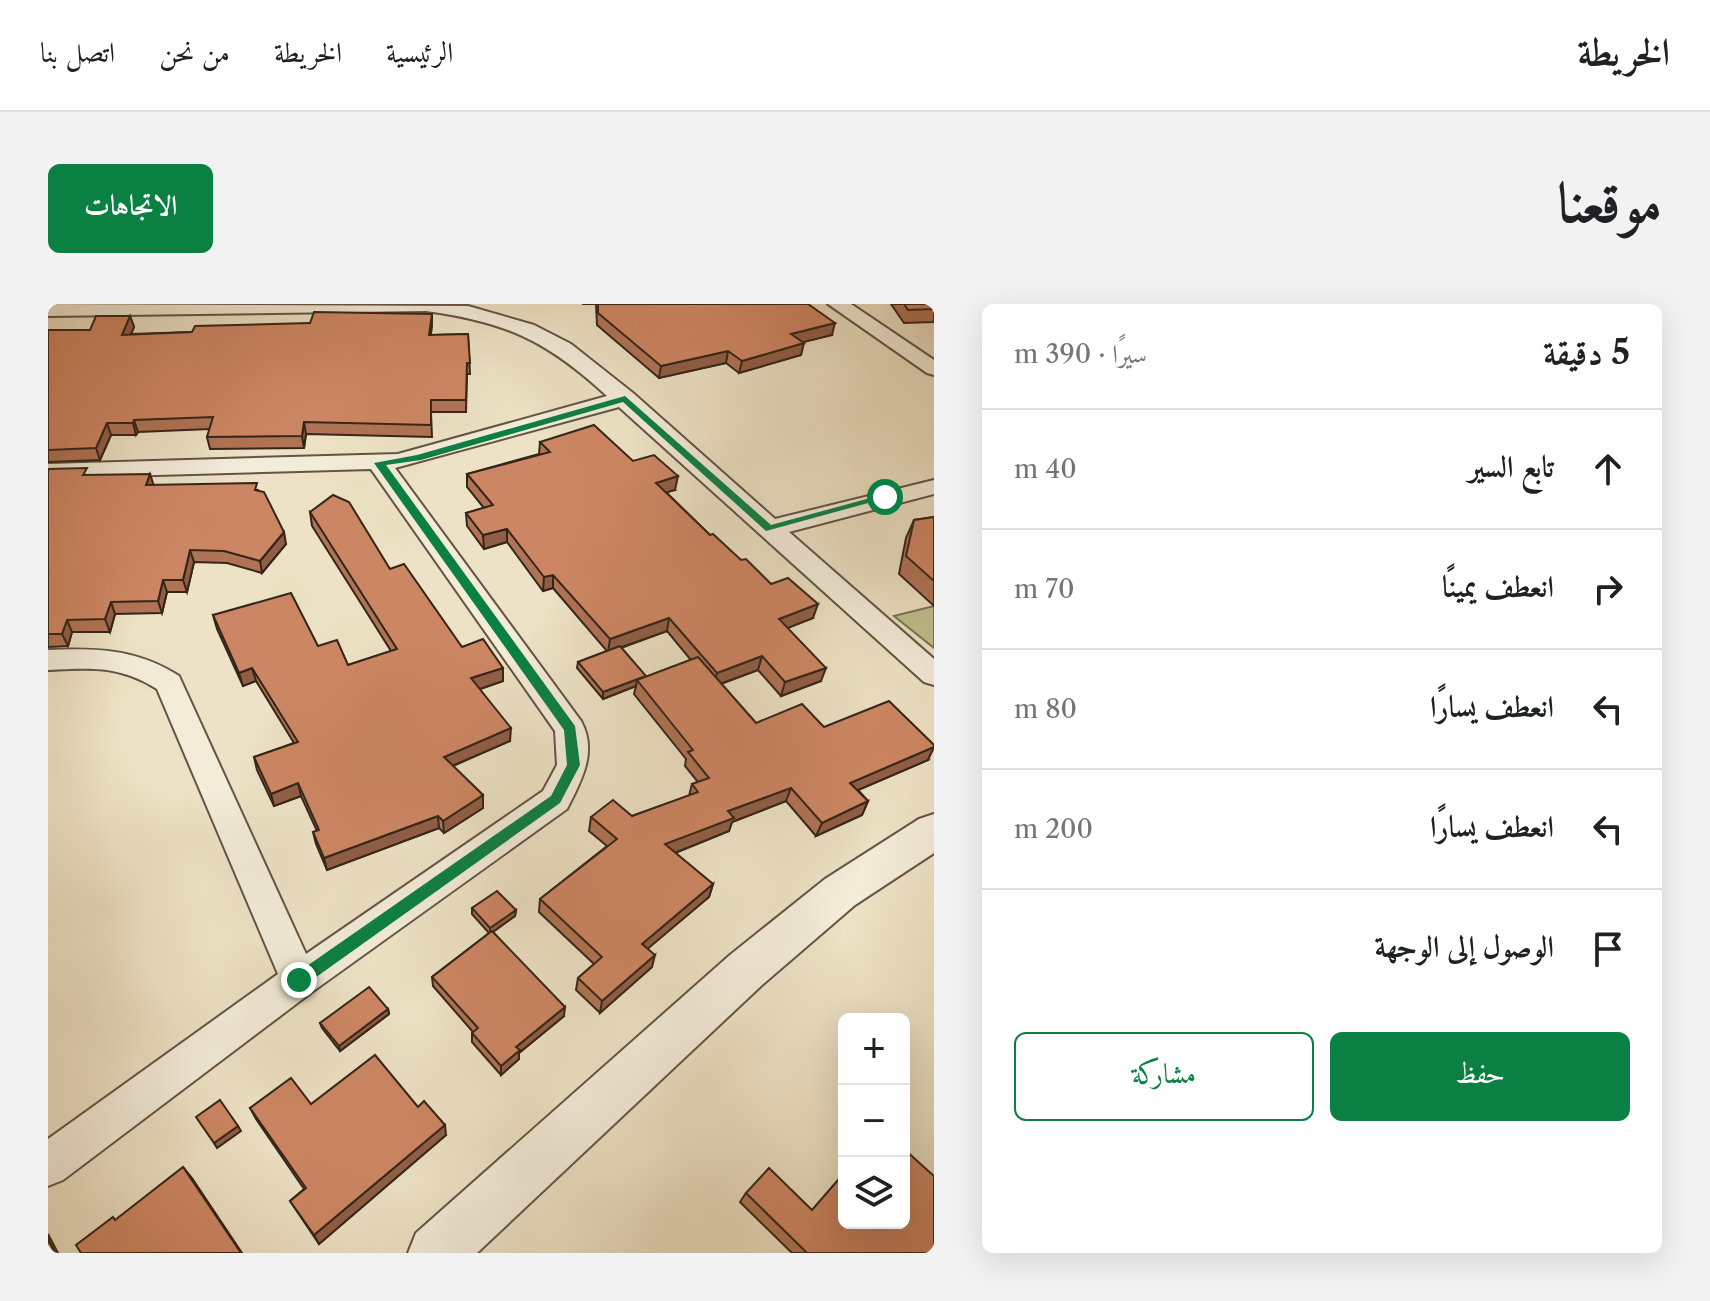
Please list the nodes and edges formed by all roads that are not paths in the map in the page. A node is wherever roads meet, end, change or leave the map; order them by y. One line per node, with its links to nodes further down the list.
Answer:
1 (838, 304): 4 (street)
2 (177, 306): 3 (street); 5 (street)
3 (48, 310)
4 (929, 360)
5 (625, 398): 6 (street); 9 (street)
6 (379, 463): 7 (street); 13 (street)
7 (48, 471)
8 (934, 487): 9 (street)
9 (769, 529): 11 (street)
10 (48, 660): 13 (street)
11 (934, 675)
12 (934, 831): 15 (street)
13 (299, 980): 14 (street)
14 (48, 1165)
15 (436, 1253)

